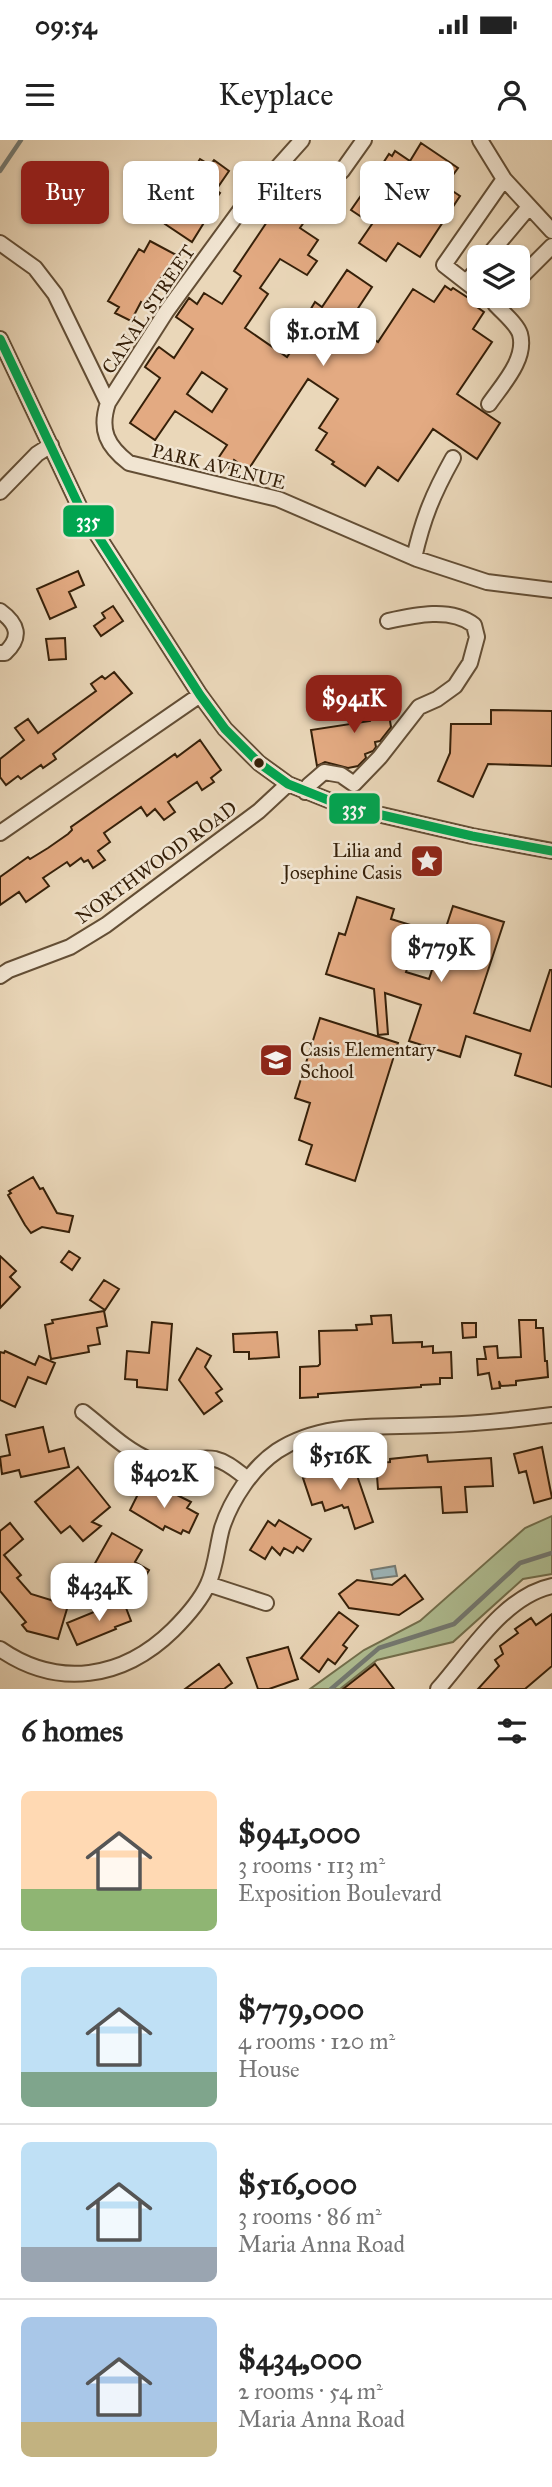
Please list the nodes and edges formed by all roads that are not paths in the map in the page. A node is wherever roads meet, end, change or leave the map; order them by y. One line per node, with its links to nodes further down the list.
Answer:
1 (302, 140): 15 (street, CANAL STREET)
2 (364, 140): 4 (street)
3 (480, 140): 5 (street)
4 (346, 165)
5 (504, 179): 6 (street); 12 (street)
6 (529, 207): 7 (street); 9 (street)
7 (552, 232)
8 (0, 243): 15 (street, PARK AVENUE)
9 (497, 245)
10 (552, 246): 11 (street)
11 (530, 268)
12 (466, 282)
13 (499, 308): 16 (street)
14 (0, 339): 17 (street)
15 (108, 403): 20 (street, PARK AVENUE)
16 (489, 404)
17 (51, 445): 19 (street); 25 (street)
18 (453, 458): 20 (street)
19 (0, 492)
20 (414, 558): 21 (street, PARK AVENUE)
21 (552, 590)
22 (2, 614): 24 (street)
23 (387, 621): 27 (street)
24 (0, 653)
25 (200, 695): 26 (street); 30 (street)
26 (288, 784): 28 (street); 32 (street, NORTHWOOD ROAD)
27 (354, 784): 28 (street); 29 (street)
28 (305, 792): 29 (street)
29 (346, 807): 31 (street)
30 (0, 832)
31 (552, 851)
32 (0, 976)
33 (83, 1412): 35 (street)
34 (552, 1415): 35 (street)
35 (248, 1479): 36 (street)
36 (208, 1584): 38 (street); 39 (street)
37 (552, 1586): 40 (street)
38 (266, 1603)
39 (0, 1649)
40 (438, 1689)

